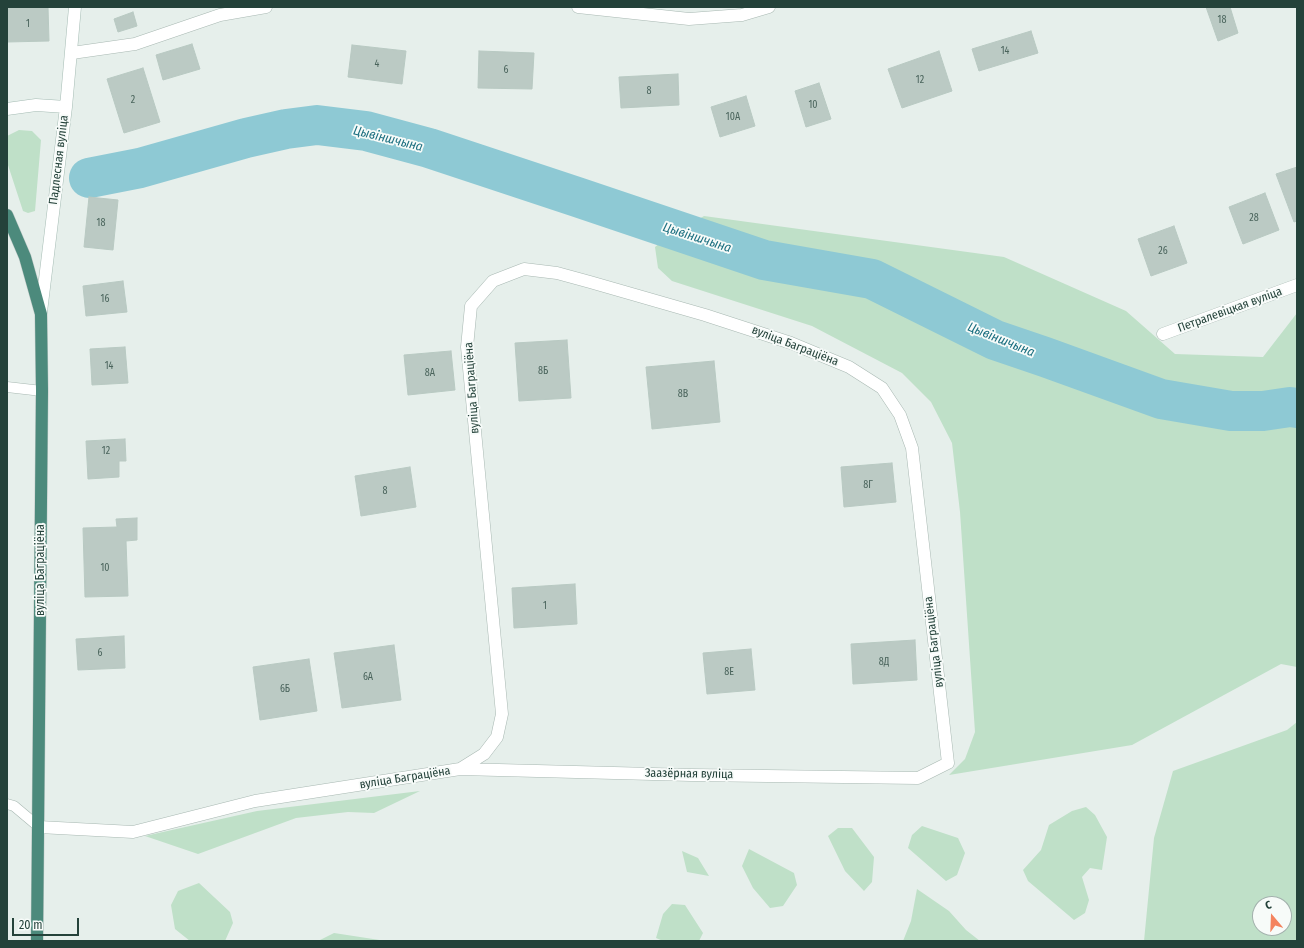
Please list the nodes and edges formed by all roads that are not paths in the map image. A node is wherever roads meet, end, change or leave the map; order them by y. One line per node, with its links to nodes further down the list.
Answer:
1 (75, 7): 6 (street, Падлесная вуліца)
2 (266, 7): 6 (street)
3 (578, 7): 5 (street)
4 (769, 7): 5 (street)
5 (742, 11)
6 (72, 53): 7 (street, Падлесная вуліца)
7 (66, 107): 8 (street); 11 (street, Падлесная вуліца)
8 (7, 109)
9 (7, 215): 11 (highway, вуліца Баграціёна)
10 (1297, 285): 12 (street, Петралевіцкая вуліца)
11 (41, 314): 14 (highway, вуліца Баграціёна)
12 (1163, 334)
13 (7, 387): 14 (lane)
14 (42, 391): 18 (highway, вуліца Баграціёна)
15 (460, 769): 16 (street, Заазёрная вуліца); 16 (street, вуліца Баграціёна); 18 (street, вуліца Баграціёна)
16 (918, 778)
17 (7, 804): 18 (lane)
18 (39, 827): 19 (highway, вуліца Баграціёна)
19 (37, 941)

